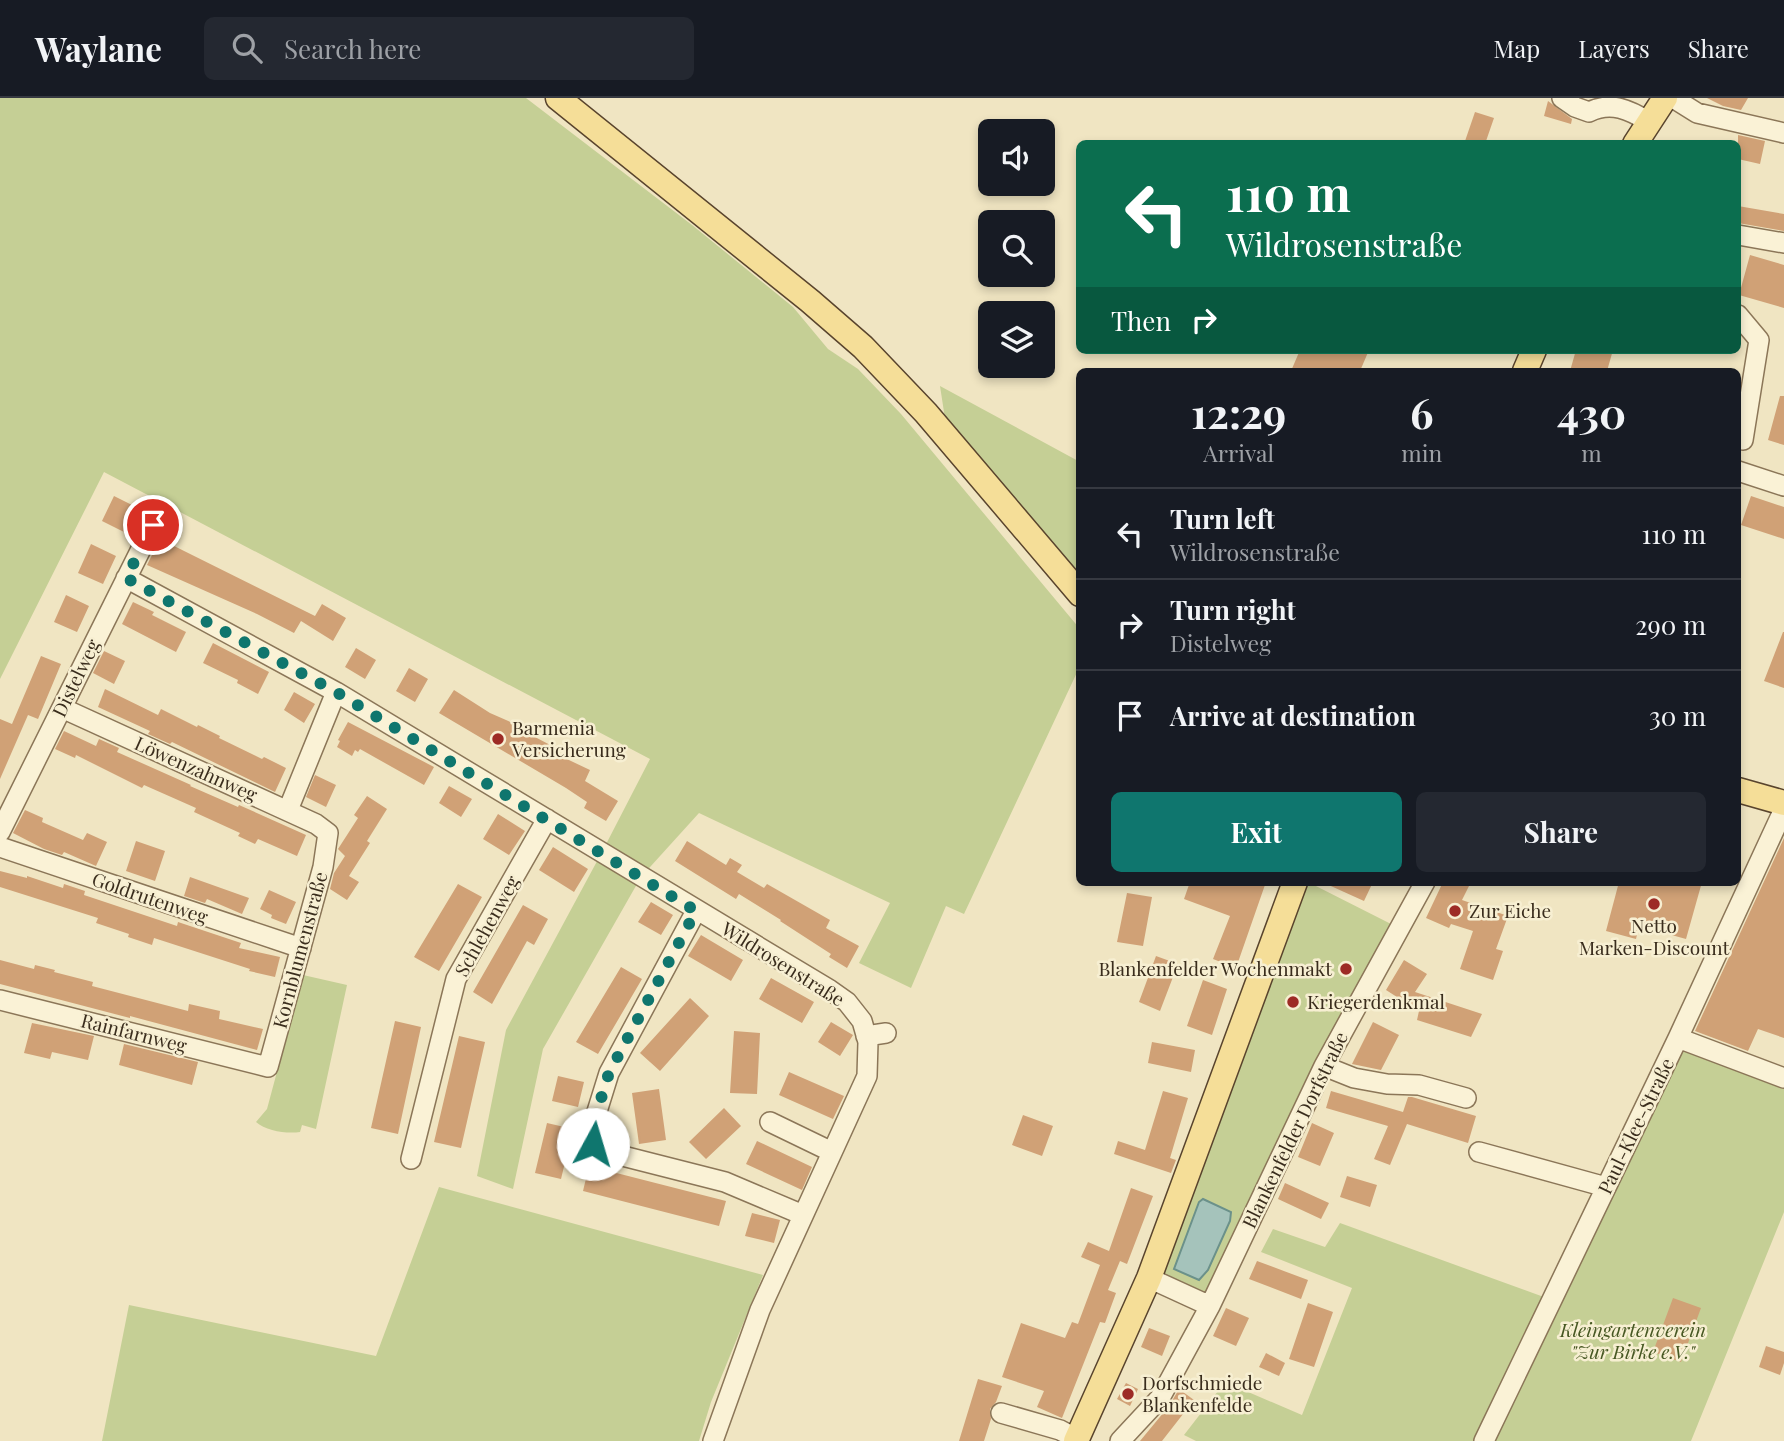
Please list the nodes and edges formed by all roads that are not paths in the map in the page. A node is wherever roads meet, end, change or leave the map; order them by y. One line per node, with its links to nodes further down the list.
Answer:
1 (558, 98): 16 (main road)
2 (1562, 98): 5 (street)
3 (1665, 98): 5 (main road)
4 (1674, 98): 6 (street)
5 (1649, 122): 7 (main road)
6 (1784, 133)
7 (1638, 140)
8 (1741, 236): 9 (street)
9 (1784, 243)
10 (1741, 319): 11 (street)
11 (1743, 440)
12 (1741, 472): 13 (street)
13 (1784, 486)
14 (153, 525): 15 (street, Distelweg)
15 (126, 578): 17 (street, Wildrosenstraße); 18 (street, Distelweg)
16 (1076, 589)
17 (336, 692): 22 (street); 23 (street, Wildrosenstraße)
18 (62, 708): 22 (street, Löwenzahnweg); 24 (street, Distelweg)
19 (1741, 791): 20 (main road)
20 (1784, 803)
21 (1784, 809): 34 (street, Paul-Klee-Straße)
22 (288, 810): 25 (street, Löwenzahnweg)
23 (547, 820): 29 (street, Wildrosenstraße); 42 (street, Schlehenweg)
24 (0, 832)
25 (328, 833): 30 (street, Kornblumenstraße)
26 (0, 847): 30 (street, Goldrutenweg)
27 (1294, 886): 45 (main road)
28 (1423, 886): 35 (street, Blankenfelder Dorfstraße)
29 (696, 911): 33 (street, Wildrosenstraße); 44 (street)
30 (300, 948): 36 (street, Kornblumenstraße)
31 (0, 1000): 36 (street, Rainfarnweg)
32 (886, 1033): 33 (street)
33 (866, 1036): 40 (street, Wildrosenstraße)
34 (1678, 1038): 37 (street); 43 (street, Paul-Klee-Straße)
35 (1324, 1066): 38 (street); 46 (street, Blankenfelder Dorfstraße)
36 (268, 1067)
37 (1784, 1077)
38 (1466, 1098)
39 (770, 1122): 40 (street)
40 (832, 1152): 44 (street, Wildrosenstraße)
41 (1479, 1152): 43 (street)
42 (411, 1159)
43 (1606, 1188): 51 (street, Paul-Klee-Straße)
44 (803, 1215): 49 (street, Wildrosenstraße)
45 (1149, 1278): 46 (street); 48 (main road)
46 (1210, 1306): 50 (street, Blankenfelder Dorfstraße)
47 (1002, 1413): 48 (street)
48 (1077, 1440)
49 (712, 1441)
50 (1121, 1441)
51 (1484, 1441)

